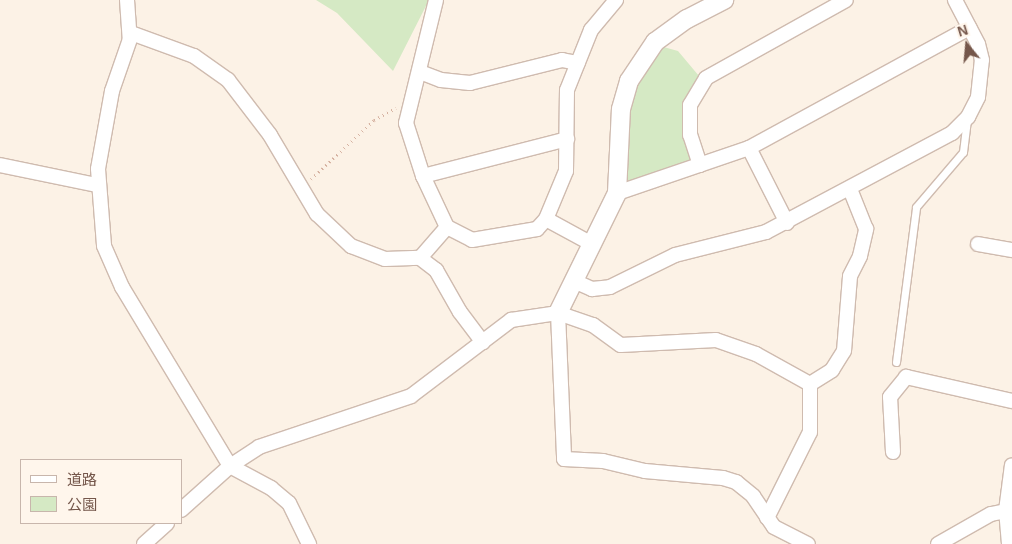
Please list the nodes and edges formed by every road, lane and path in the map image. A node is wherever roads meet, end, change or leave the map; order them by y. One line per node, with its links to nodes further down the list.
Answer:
1 (127, 0): 9 (street)
2 (436, 0): 11 (street)
3 (616, 0): 10 (street)
4 (724, 0): 22 (street)
5 (846, 0): 7 (street)
6 (954, 0): 8 (street)
7 (830, 4): 17 (street)
8 (969, 28): 13 (street); 15 (street)
9 (131, 33): 19 (street); 20 (street)
10 (578, 63): 11 (street); 14 (street)
11 (420, 72): 12 (street)
12 (413, 98): 18 (street); 20 (path)
13 (968, 117): 21 (street); 33 (lane)
14 (567, 139): 18 (street); 23 (street)
15 (750, 148): 17 (street); 24 (street)
16 (0, 165): 19 (street)
17 (700, 166): 22 (street)
18 (423, 176): 25 (street)
19 (97, 185): 38 (street)
20 (301, 187): 29 (street)
21 (850, 189): 24 (street); 34 (street)
22 (617, 193): 26 (street)
23 (546, 219): 25 (street); 26 (street)
24 (788, 223): 30 (street)
25 (447, 227): 29 (street)
26 (592, 244): 30 (street)
27 (978, 244): 28 (street)
28 (1012, 250)
29 (420, 258): 32 (street)
30 (574, 280): 31 (street)
31 (558, 313): 32 (street); 34 (street); 41 (street)
32 (483, 342): 38 (street)
33 (896, 362)
34 (810, 384): 41 (street)
35 (1012, 401): 36 (street)
36 (893, 452)
37 (1012, 464): 40 (street)
38 (230, 466): 39 (street); 44 (street)
39 (182, 509)
40 (1006, 510): 46 (street); 47 (street)
41 (767, 518): 45 (street)
42 (166, 524): 43 (street)
43 (144, 544)
44 (309, 544)
45 (808, 544)
46 (938, 544)
47 (1009, 544)

